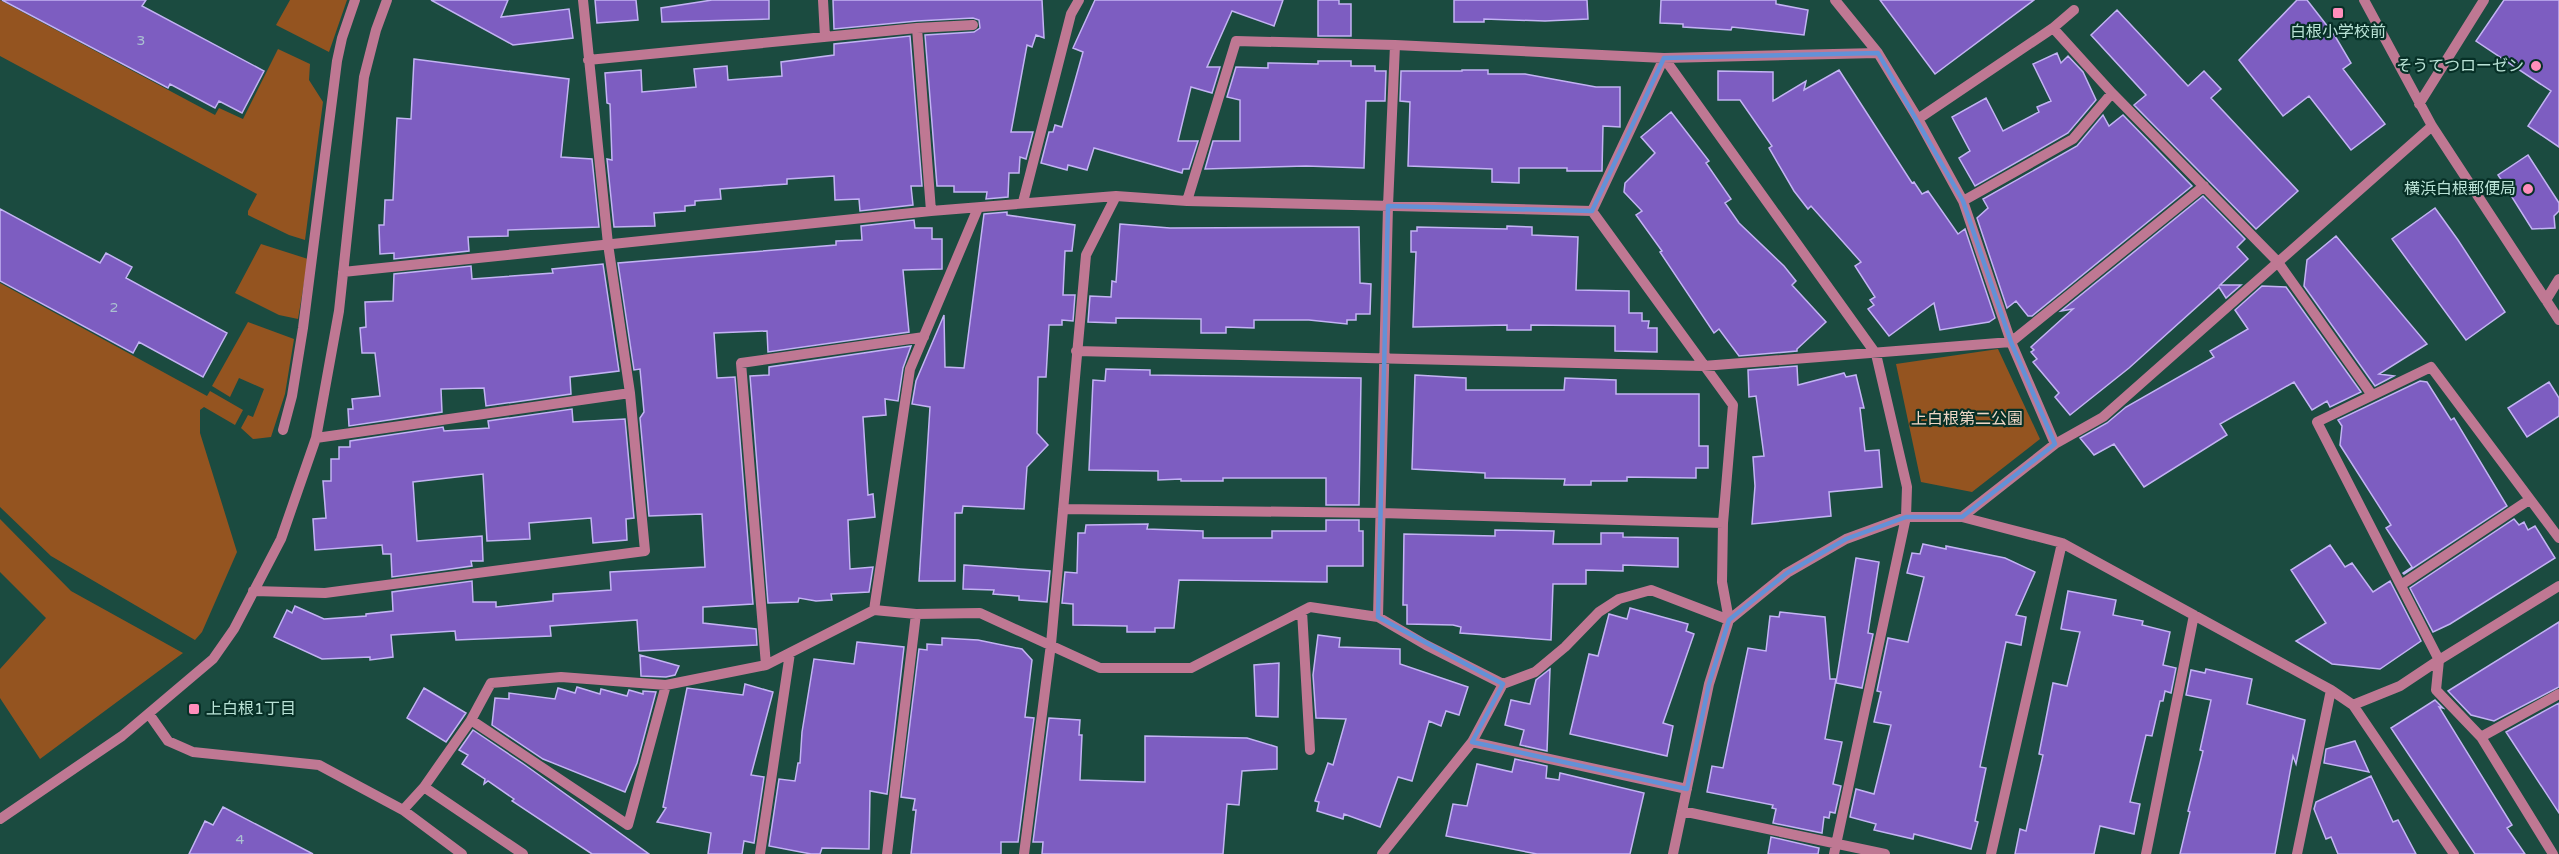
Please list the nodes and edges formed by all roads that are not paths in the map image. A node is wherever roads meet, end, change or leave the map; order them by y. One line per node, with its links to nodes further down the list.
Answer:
1 (355, 0): 45 (street)
2 (387, 0): 33 (street)
3 (583, 0): 17 (street)
4 (823, 0): 13 (street)
5 (1079, 0): 26 (street)
6 (1835, 0): 15 (street)
7 (2364, 0): 19 (street)
8 (2484, 0): 19 (street)
9 (2074, 10): 12 (street)
10 (974, 25): 11 (street)
11 (916, 28): 13 (street); 29 (street)
12 (2053, 28): 18 (street); 20 (street)
13 (825, 37): 17 (street)
14 (1395, 45): 16 (street); 24 (street); 27 (street)
15 (1878, 53): 16 (street); 20 (street)
16 (1664, 58): 30 (street); 40 (street)
17 (588, 60): 31 (street)
18 (2112, 93): 22 (street); 25 (street)
19 (2419, 104): 21 (street)
20 (1918, 119): 25 (street)
21 (2432, 126): 32 (street); 35 (street)
22 (2204, 186): 32 (street); 38 (street)
23 (1116, 196): 24 (street); 26 (street); 39 (street)
24 (1187, 201): 27 (street)
25 (1963, 201): 38 (street)
26 (1023, 202): 28 (street)
27 (1388, 206): 30 (street); 41 (street)
28 (978, 208): 29 (street); 37 (street)
29 (931, 211): 31 (street)
30 (1592, 212): 42 (street)
31 (608, 244): 33 (street); 43 (street)
32 (2277, 261): 44 (street); 47 (street)
33 (344, 272): 46 (street)
34 (2559, 279): 35 (street)
35 (2546, 300): 36 (street)
36 (2559, 320)
37 (924, 337): 59 (street); 68 (street)
38 (2011, 342): 40 (street); 47 (street)
39 (1076, 351): 41 (street); 49 (street)
40 (1876, 354): 42 (street); 51 (street)
41 (1385, 358): 42 (street); 50 (street)
42 (1703, 366): 53 (street)
43 (630, 393): 46 (street); 58 (street)
44 (2372, 395): 48 (street); 56 (street)
45 (283, 430)
46 (316, 438): 58 (street)
47 (2055, 444): 52 (street)
48 (2529, 500): 54 (street); 56 (street)
49 (1062, 509): 50 (street); 65 (street)
50 (1381, 513): 53 (street); 63 (street)
51 (1906, 517): 52 (street); 64 (street); 84 (street)
52 (1962, 517): 55 (street)
53 (1723, 523): 64 (street)
54 (2559, 538)
55 (2062, 543): 62 (street); 93 (street)
56 (2401, 585): 67 (street)
57 (2559, 586): 67 (street)
58 (253, 591): 74 (street)
59 (874, 610): 61 (street); 66 (street)
60 (1302, 611): 63 (street); 65 (street); 78 (street)
61 (916, 614): 65 (street); 89 (street)
62 (2194, 615): 71 (street); 94 (street)
63 (1378, 617): 69 (street)
64 (1729, 620): 69 (street); 80 (street)
65 (1052, 644): 90 (street)
66 (790, 653): 68 (street); 88 (street)
67 (2439, 660): 73 (street); 76 (street)
68 (766, 665): 70 (street)
69 (1503, 684): 77 (street)
70 (666, 685): 75 (street); 75 (street)
71 (2331, 690): 73 (street); 95 (street)
72 (2559, 694): 76 (street)
73 (2353, 705): 96 (street)
74 (149, 714): 81 (street); 83 (street)
75 (471, 720): 79 (street)
76 (2481, 737): 97 (street)
77 (1472, 742): 80 (street); 85 (street)
78 (1310, 750)
79 (424, 787): 81 (street); 87 (street)
80 (1687, 789): 82 (street)
81 (403, 810): 86 (street)
82 (1682, 810): 84 (street); 91 (street)
83 (0, 819)
84 (1835, 849): 92 (street)
85 (1387, 853)
86 (462, 854)
87 (523, 854)
88 (760, 854)
89 (887, 854)
90 (1024, 854)
91 (1673, 854)
92 (1886, 854)
93 (1991, 854)
94 (2146, 854)
95 (2297, 854)
96 (2454, 854)
97 (2553, 854)

